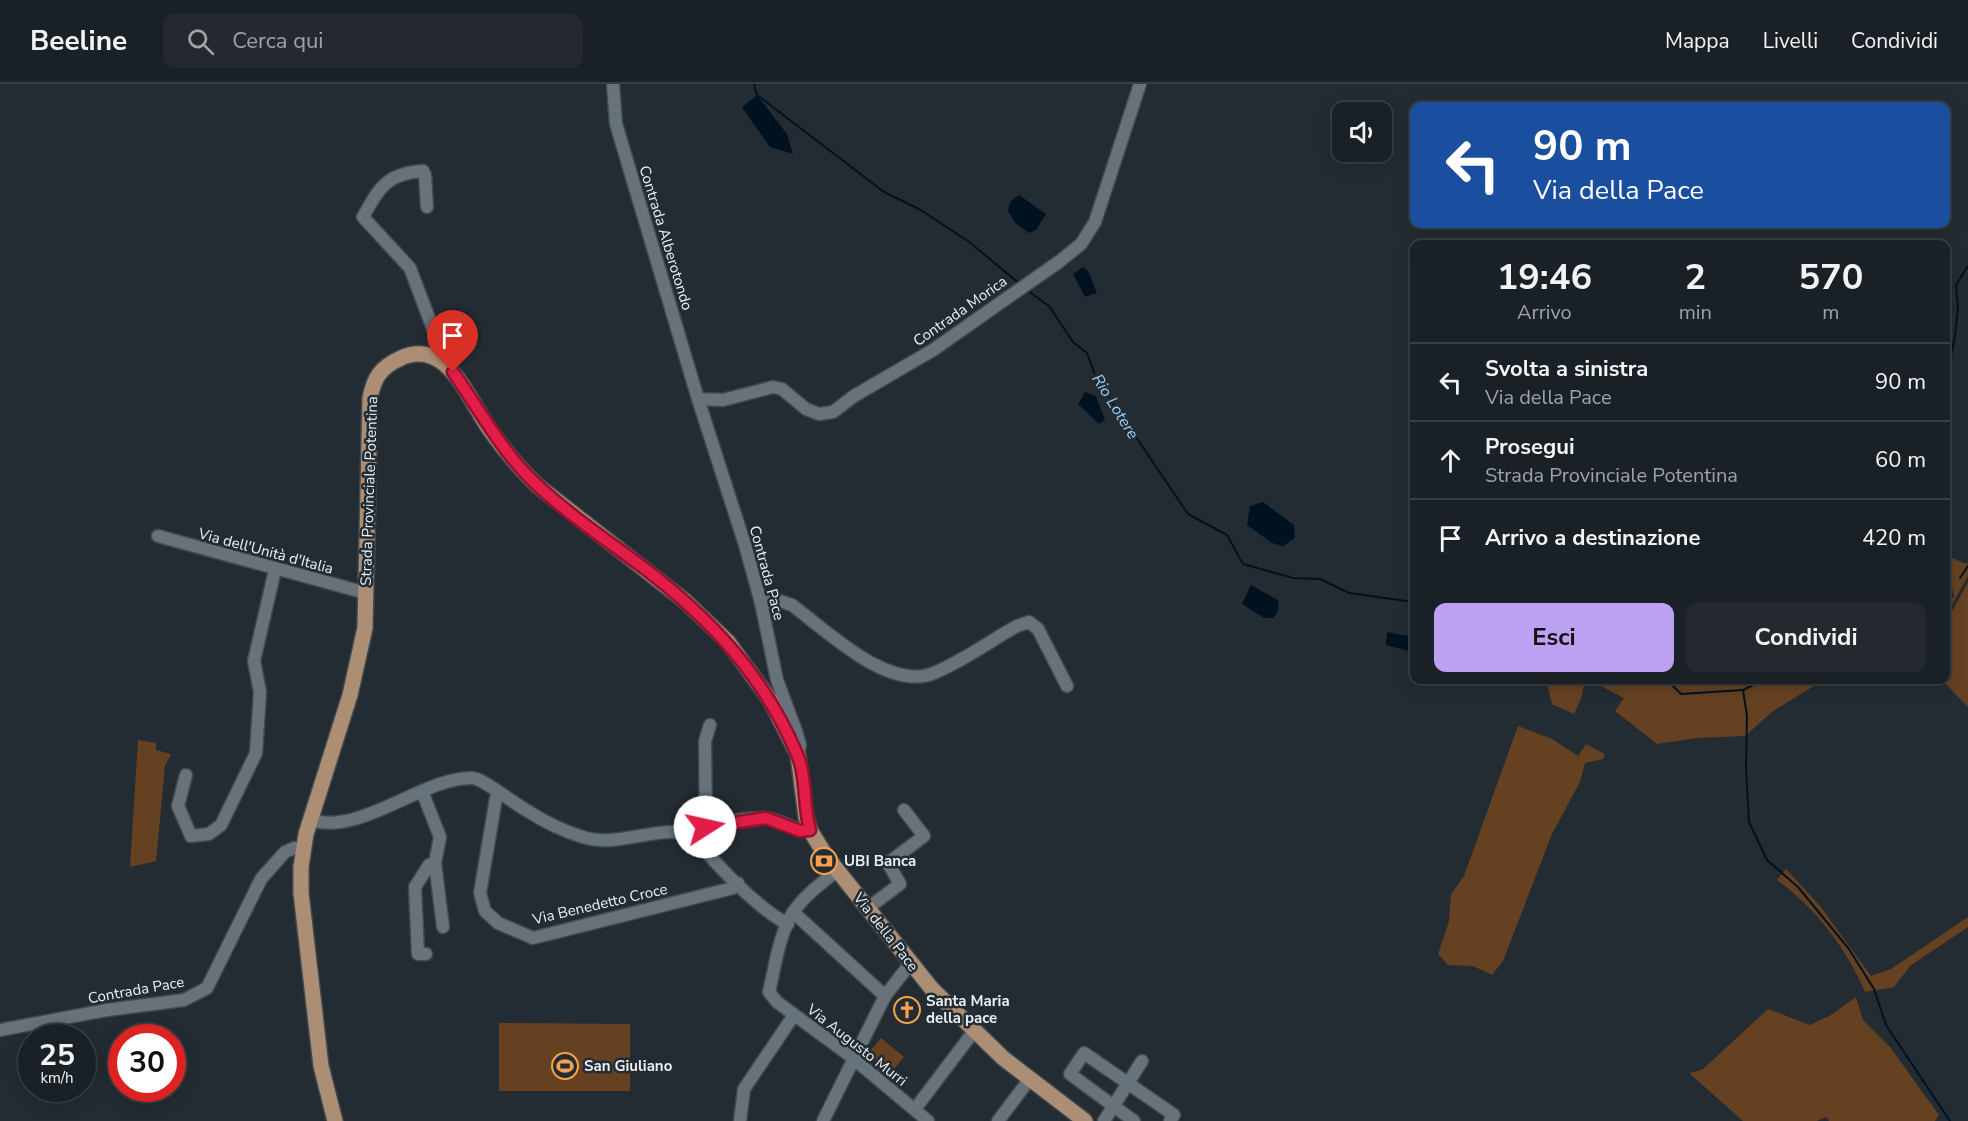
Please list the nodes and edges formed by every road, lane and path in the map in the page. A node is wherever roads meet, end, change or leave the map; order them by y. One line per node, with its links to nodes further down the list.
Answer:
1 (613, 84): 5 (street, Contrada Alberotondo)
2 (1140, 84): 5 (street, Contrada Morica)
3 (427, 207): 4 (street)
4 (447, 366): 8 (main road, Strada Provinciale Potentina); 12 (main road)
5 (698, 399): 9 (street, Contrada Pace)
6 (158, 536): 7 (street, Via dell'Unità d'Italia)
7 (275, 570): 8 (street, Via dell'Unità d'Italia); 13 (street)
8 (366, 593): 17 (main road, Strada Provinciale Potentina)
9 (761, 603): 10 (street); 12 (street, Contrada Pace)
10 (1067, 686)
11 (710, 725): 18 (street)
12 (798, 755): 19 (main road, Via della Pace)
13 (186, 775)
14 (422, 791): 15 (street); 17 (street); 22 (street)
15 (499, 794): 20 (street); 24 (street, Via Benedetto Croce)
16 (904, 810): 25 (street)
17 (310, 820): 21 (main road, Strada Provinciale Potentina)
18 (705, 827): 19 (street); 20 (street)
19 (810, 830): 23 (main road, Via della Pace)
20 (692, 834): 24 (street)
21 (304, 849): 33 (street, Contrada Pace); 42 (main road, Strada Provinciale Potentina)
22 (435, 863): 28 (street); 29 (street)
23 (839, 869): 25 (main road, Via della Pace); 26 (street)
24 (738, 884): 27 (street)
25 (867, 908): 30 (main road, Via della Pace)
26 (794, 912): 27 (street); 31 (street)
27 (788, 924): 32 (street, Via Augusto Murri)
28 (443, 927)
29 (426, 954)
30 (910, 964): 31 (street); 34 (main road, Via della Pace)
31 (885, 996): 35 (street)
32 (794, 1015): 35 (street, Via Augusto Murri); 43 (street)
33 (0, 1030)
34 (974, 1031): 37 (main road, Via della Pace); 40 (street)
35 (853, 1059): 40 (street, Via Augusto Murri); 44 (street)
36 (1142, 1061): 38 (street)
37 (1029, 1080): 46 (street); 47 (main road, Via della Pace)
38 (1129, 1084): 39 (street); 39 (street); 41 (street)
39 (1114, 1106): 48 (street); 49 (street)
40 (915, 1109): 45 (street, Via Augusto Murri)
41 (1172, 1118)
42 (336, 1121)
43 (740, 1121)
44 (823, 1121)
45 (928, 1121)
46 (998, 1121)
47 (1085, 1121)
48 (1104, 1121)
49 (1134, 1121)

